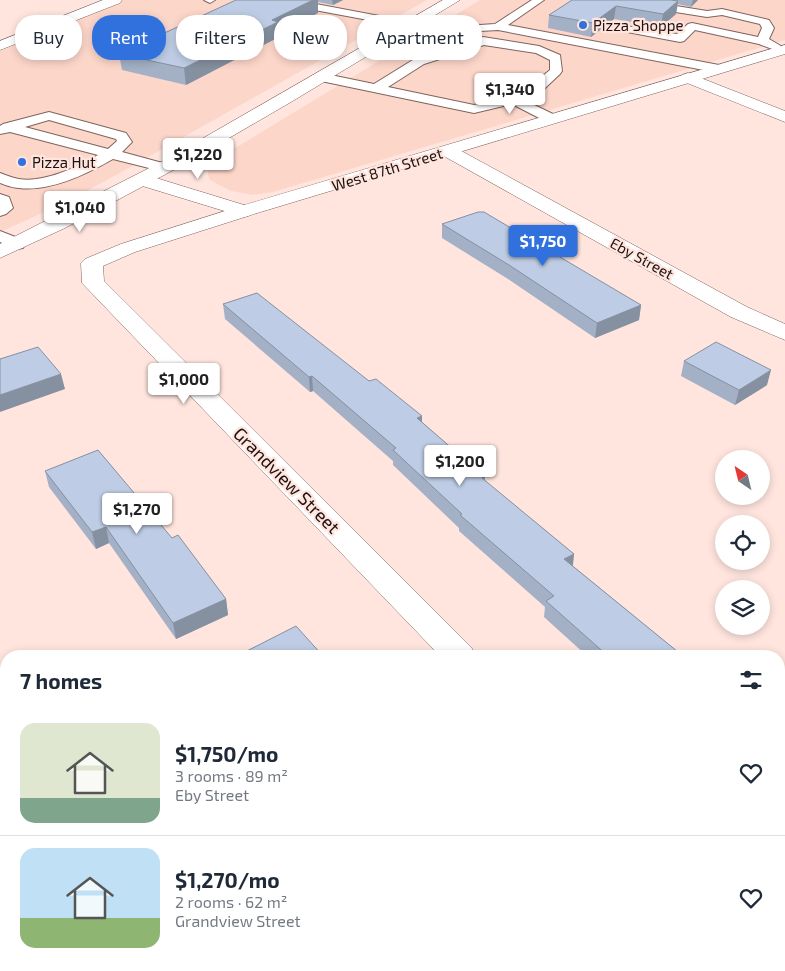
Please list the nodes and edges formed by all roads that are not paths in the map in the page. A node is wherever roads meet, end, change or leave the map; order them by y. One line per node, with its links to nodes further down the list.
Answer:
1 (115, 0): 8 (street)
2 (277, 0): 9 (lane)
3 (453, 0): 10 (street)
4 (539, 0): 11 (lane)
5 (619, 0): 7 (lane)
6 (719, 0): 7 (lane)
7 (722, 12): 19 (lane)
8 (78, 15)
9 (372, 15)
10 (428, 15)
11 (498, 27): 12 (lane); 23 (lane)
12 (482, 28)
13 (10, 29): 15 (street)
14 (626, 29): 19 (lane)
15 (15, 31)
16 (482, 37): 18 (lane)
17 (15, 40): 20 (street)
18 (483, 41): 26 (lane); 27 (lane)
19 (762, 41): 21 (lane)
20 (0, 46)
21 (784, 49): 23 (street, West 87th Street)
22 (357, 56): 24 (street)
23 (719, 68): 25 (street, West 87th Street)
24 (321, 77): 26 (lane); 33 (street)
25 (688, 78): 28 (street); 29 (street, West 87th Street)
26 (376, 88): 27 (lane)
27 (514, 100): 29 (lane)
28 (785, 117)
29 (552, 119): 31 (street, West 87th Street)
30 (4, 129): 32 (lane); 32 (lane)
31 (448, 151): 38 (street, West 87th Street); 40 (street, Eby Street)
32 (112, 154): 33 (lane); 34 (lane)
33 (165, 168): 35 (street)
34 (0, 178)
35 (143, 180): 38 (street); 39 (street)
36 (0, 198): 37 (lane)
37 (0, 211)
38 (244, 211): 41 (street, Grandview Street)
39 (6, 244)
40 (785, 332)
41 (454, 650)

